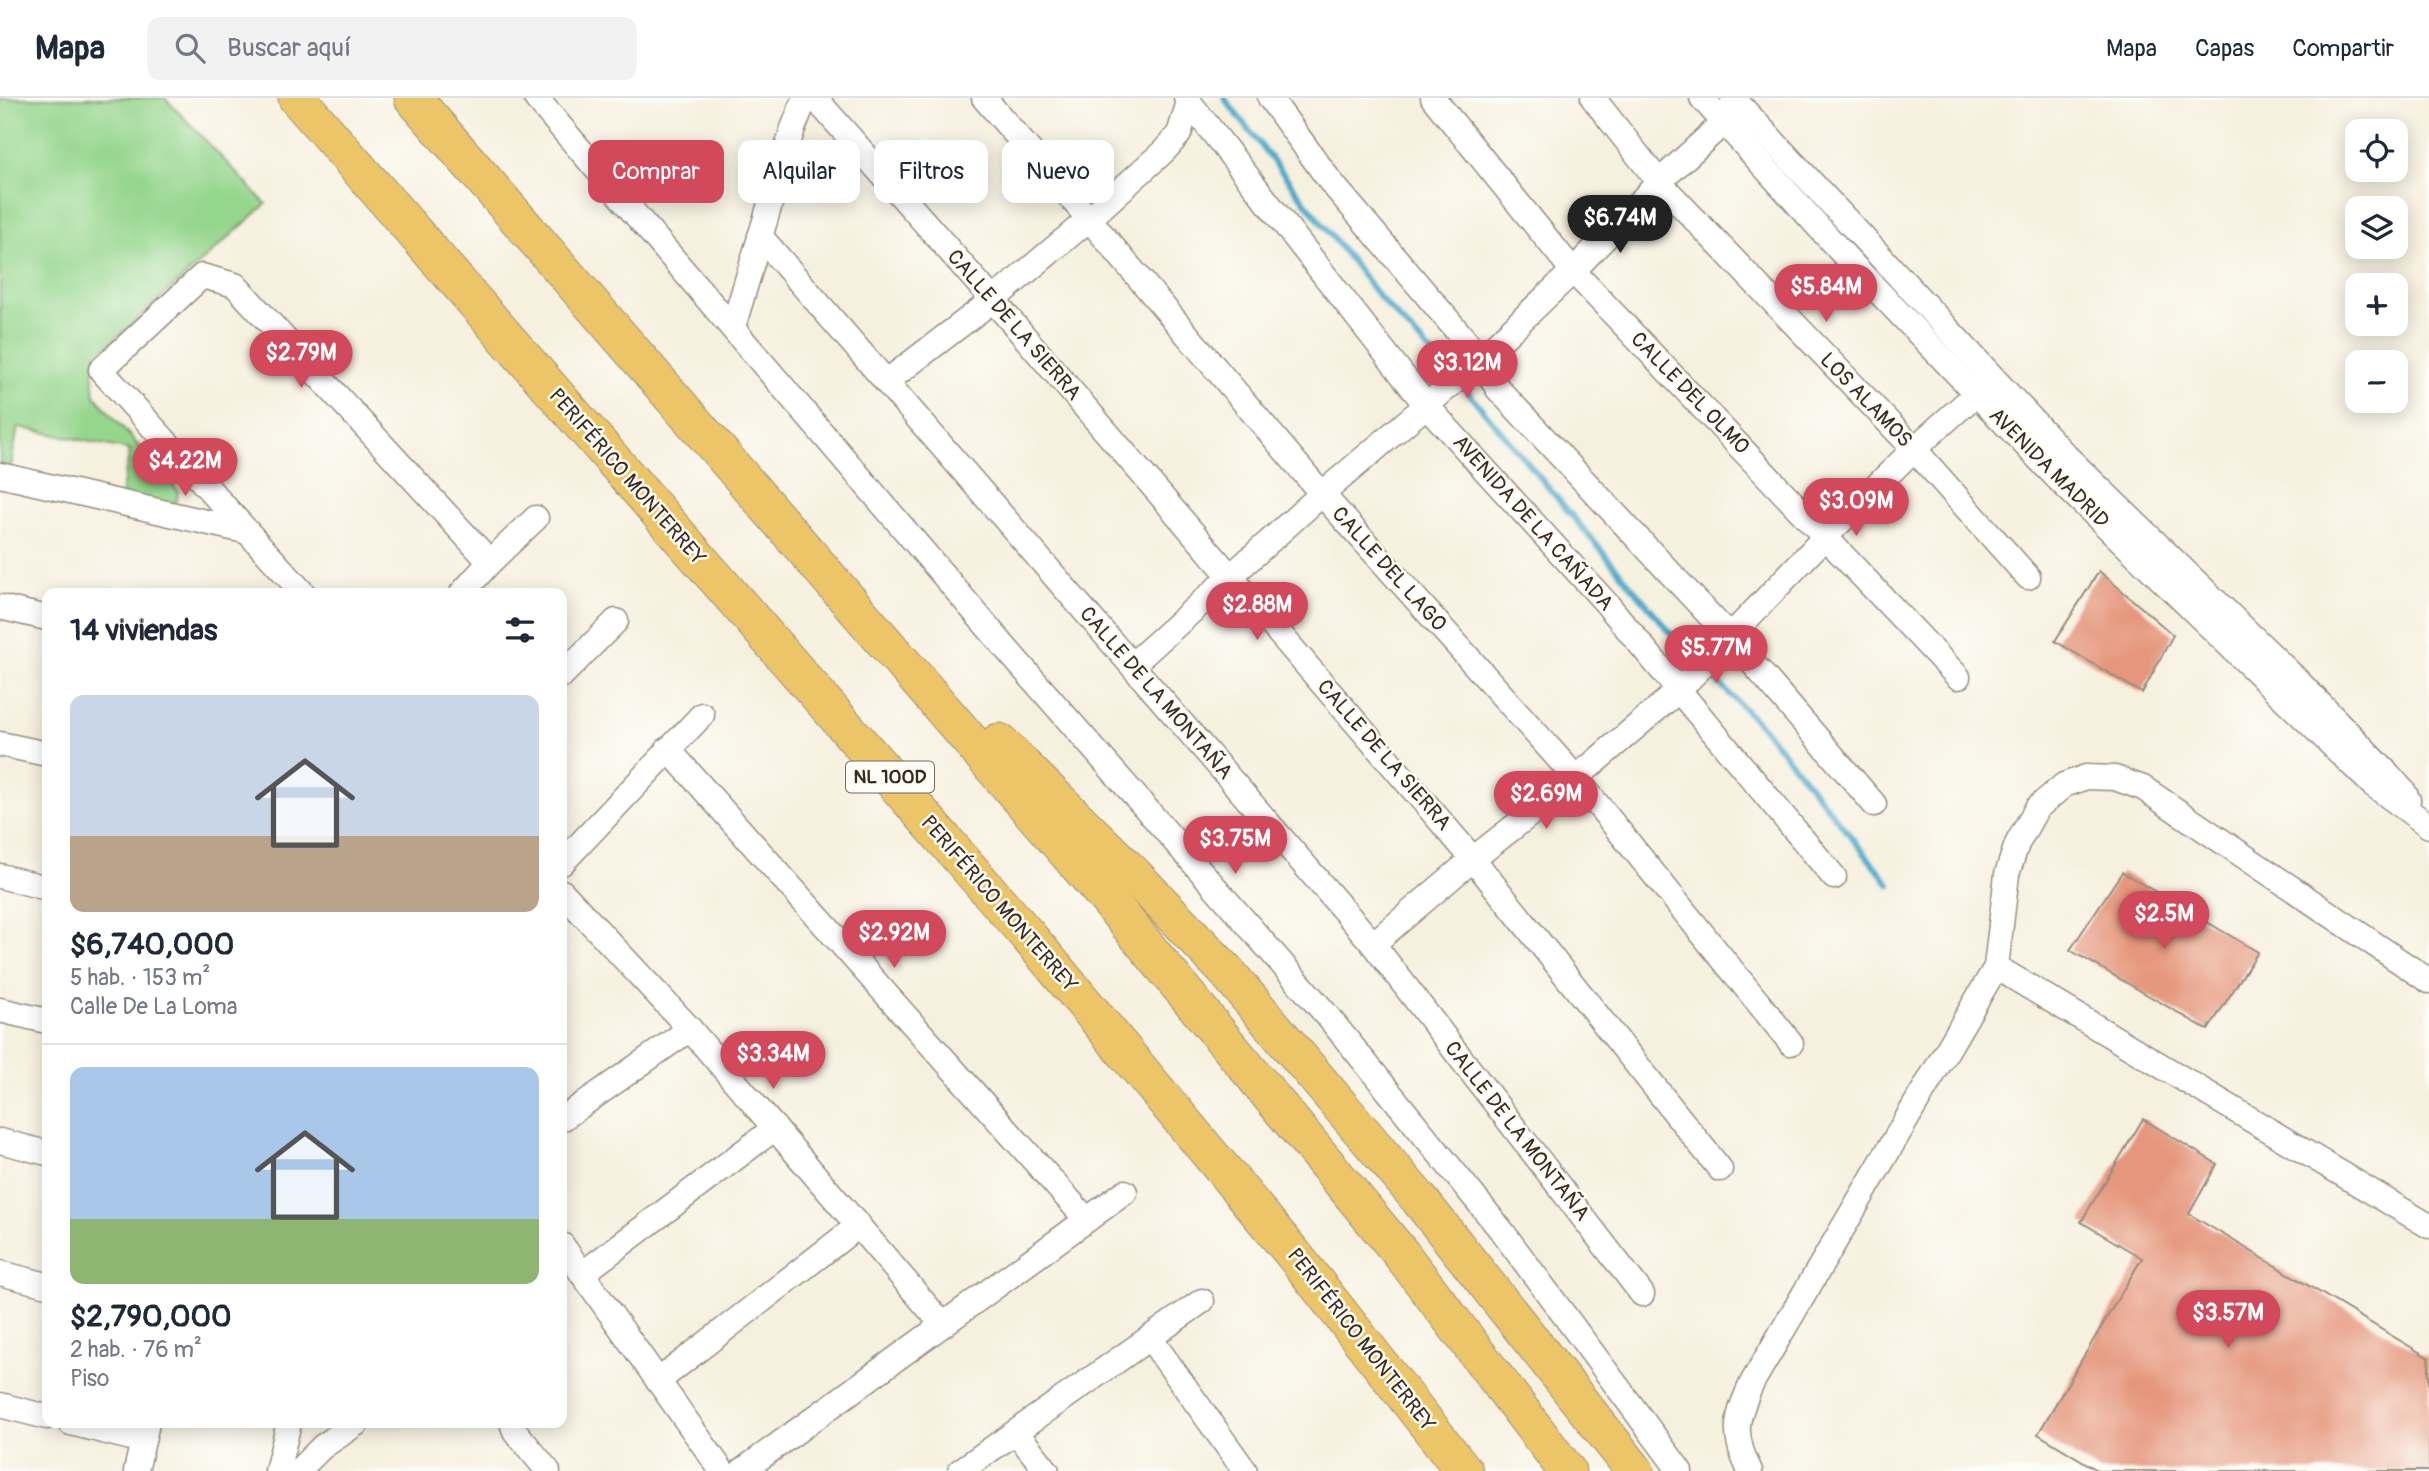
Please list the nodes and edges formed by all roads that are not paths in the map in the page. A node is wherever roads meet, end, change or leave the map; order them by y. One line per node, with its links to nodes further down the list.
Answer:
1 (298, 98): 98 (highway, PERIFÉRICO MONTERREY / NL 100D)
2 (413, 98): 40 (highway)
3 (536, 98): 18 (street)
4 (805, 98): 15 (street)
5 (815, 98): 17 (street, CALLE DE LA SIERRA)
6 (984, 98): 14 (street, CALLE DEL LAGO)
7 (1270, 98): 19 (street)
8 (1433, 98): 16 (street, CALLE DEL OLMO)
9 (1593, 98): 13 (street, LOS ALAMOS)
10 (1702, 98): 12 (street, AVENIDA MADRID)
11 (1187, 100): 14 (street); 22 (street, AVENIDA DE LA CAÑADA)
12 (1733, 109): 13 (street); 21 (street, AVENIDA MADRID); 49 (street, AVENIDA MADRID)
13 (1659, 182): 16 (street); 23 (street, LOS ALAMOS)
14 (1089, 219): 17 (street); 25 (street, CALLE DEL LAGO)
15 (760, 236): 18 (street); 20 (street, CALLE DE LA MONTAÑA)
16 (1573, 271): 19 (street); 28 (street, CALLE DEL OLMO)
17 (993, 300): 20 (street); 30 (street, CALLE DE LA SIERRA)
18 (733, 327): 101 (street)
19 (1475, 364): 22 (street); 37 (street)
20 (886, 382): 38 (street, CALLE DE LA MONTAÑA)
21 (1976, 394): 23 (street); 49 (street, AVENIDA MADRID)
22 (1431, 401): 25 (street); 42 (street, AVENIDA DE LA CAÑADA)
23 (1913, 449): 28 (street); 31 (street, LOS ALAMOS)
24 (0, 475): 27 (street)
25 (1322, 494): 30 (street); 47 (street, CALLE DEL LAGO)
26 (536, 518): 29 (street)
27 (245, 531): 29 (street); 32 (street)
28 (1826, 536): 37 (street); 41 (street, CALLE DEL OLMO)
29 (490, 562): 33 (street)
30 (1231, 576): 38 (street); 51 (street, CALLE DE LA SIERRA)
31 (2028, 577)
32 (298, 588)
33 (467, 588)
34 (0, 607): 35 (street)
35 (42, 617)
36 (616, 621): 39 (street)
37 (1731, 638): 42 (street); 48 (street)
38 (1132, 665): 56 (street, CALLE DE LA MONTAÑA)
39 (567, 670)
40 (913, 672): 99 (highway); 100 (highway)
41 (1958, 677)
42 (1684, 686): 47 (street); 53 (street, AVENIDA DE LA CAÑADA)
43 (702, 715): 45 (street)
44 (0, 744): 46 (street)
45 (668, 749): 50 (street); 69 (street)
46 (42, 753)
47 (1576, 778): 51 (street); 62 (street, CALLE DEL LAGO)
48 (1874, 804)
49 (2422, 821)
50 (567, 858)
51 (1474, 859): 56 (street); 67 (street, CALLE DE LA SIERRA)
52 (0, 876): 54 (street)
53 (1834, 877)
54 (42, 887)
55 (567, 898): 61 (street)
56 (1373, 944): 76 (street, CALLE DE LA MONTAÑA)
57 (1996, 967): 58 (street); 71 (street); 102 (street)
58 (2429, 981)
59 (0, 1010): 60 (street)
60 (42, 1020)
61 (690, 1028): 63 (street); 64 (street)
62 (1791, 1043)
63 (567, 1115)
64 (775, 1128): 70 (street); 74 (street)
65 (0, 1141): 66 (street)
66 (42, 1152)
67 (1720, 1169)
68 (1125, 1192): 69 (street)
69 (1087, 1220): 78 (street)
70 (859, 1225): 78 (street); 80 (street)
71 (2429, 1226)
72 (567, 1257): 74 (street)
73 (0, 1273): 75 (street)
74 (574, 1274): 80 (street)
75 (42, 1284)
76 (1642, 1294)
77 (1202, 1301): 79 (street)
78 (943, 1325): 94 (street)
79 (1150, 1338): 88 (street); 97 (street)
80 (658, 1381): 93 (street)
81 (0, 1405): 82 (street)
82 (42, 1416)
83 (112, 1428): 87 (street)
84 (288, 1428): 90 (street)
85 (350, 1428): 91 (street)
86 (510, 1428): 92 (street)
87 (145, 1432): 89 (street)
88 (1016, 1432): 95 (street); 96 (street)
89 (136, 1471)
90 (276, 1471)
91 (298, 1471)
92 (548, 1471)
93 (722, 1471)
94 (742, 1471)
95 (960, 1471)
96 (1047, 1471)
97 (1245, 1471)
98 (1464, 1471)
99 (1567, 1471)
100 (1635, 1471)
101 (1680, 1471)
102 (1750, 1471)

